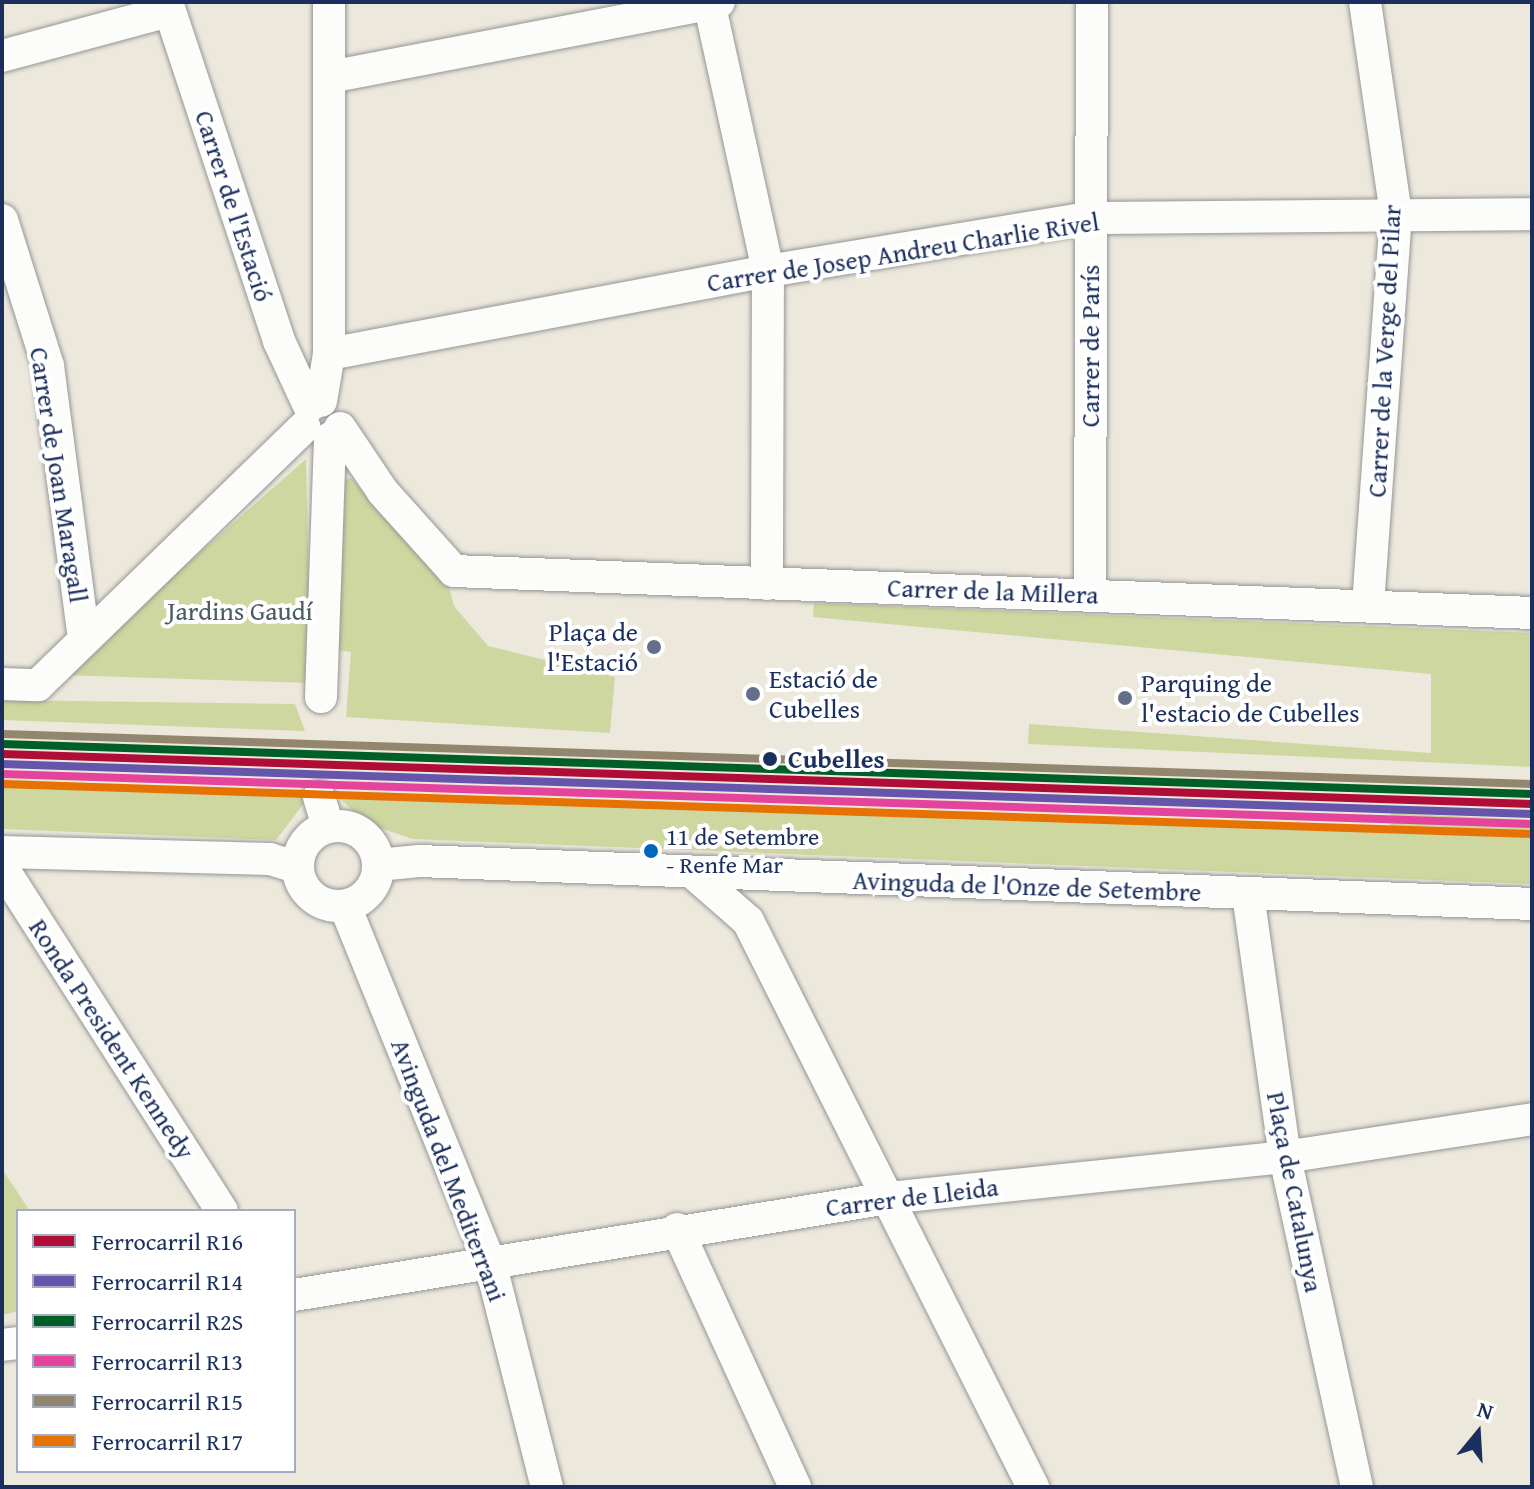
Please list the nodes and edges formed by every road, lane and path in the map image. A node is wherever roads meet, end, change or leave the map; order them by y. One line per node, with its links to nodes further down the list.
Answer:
1 (329, 2): 7 (street)
2 (1092, 2): 10 (street, Carrer de París)
3 (1365, 2): 8 (street, Carrer de la Verge del Pilar)
4 (713, 3): 7 (street); 12 (street)
5 (168, 7): 6 (street); 14 (street, Carrer de l'Estació)
6 (2, 56)
7 (330, 77): 13 (street)
8 (1396, 214): 9 (street, Carrer de Josep Andreu Charlie Rivel); 10 (street, Carrer de Josep Andreu Charlie Rivel); 18 (street, Carrer de la Verge del Pilar)
9 (1532, 214)
10 (1089, 218): 12 (street, Carrer de Josep Andreu Charlie Rivel); 17 (street, Carrer de París)
11 (2, 220): 20 (street, Carrer de Joan Maragall)
12 (768, 271): 13 (street, Carrer de Josep Andreu Charlie Rivel); 16 (street)
13 (329, 354): 14 (street)
14 (321, 420): 15 (street, Carrer de l'Estació); 20 (street); 22 (street)
15 (454, 571): 16 (street, Carrer de la Millera)
16 (767, 584): 17 (street, Carrer de la Millera)
17 (1090, 593): 18 (street, Carrer de la Millera)
18 (1368, 606): 19 (street, Carrer de la Millera)
19 (1532, 613)
20 (84, 639): 21 (street)
21 (2, 684)
22 (321, 697)
23 (2, 852): 26 (street)
24 (378, 865): 26 (street); 27 (street, Avinguda de l'Onze de Setembre); 31 (street)
25 (2, 867): 36 (street, Ronda President Kennedy)
26 (297, 867): 31 (street)
27 (692, 872): 28 (street, Avinguda de l'Onze de Setembre); 32 (street)
28 (769, 877): 29 (street, Avinguda de l'Onze de Setembre); 32 (street)
29 (1248, 894): 30 (street, Avinguda de l'Onze de Setembre); 34 (street, Plaça de Catalunya)
30 (1532, 904)
31 (345, 906): 38 (street, Avinguda del Mediterrani)
32 (748, 921): 35 (street)
33 (1532, 1119): 34 (street, Carrer de Lleida)
34 (1285, 1157): 35 (street, Carrer de Lleida); 43 (street, Plaça de Catalunya)
35 (888, 1198): 37 (street, Carrer de Lleida); 42 (street)
36 (221, 1209)
37 (677, 1229): 38 (street, Carrer de Lleida); 41 (street)
38 (491, 1266): 39 (street, Carrer de Lleida); 40 (street, Avinguda del Mediterrani)
39 (296, 1295)
40 (547, 1487)
41 (795, 1487)
42 (1033, 1487)
43 (1357, 1487)

